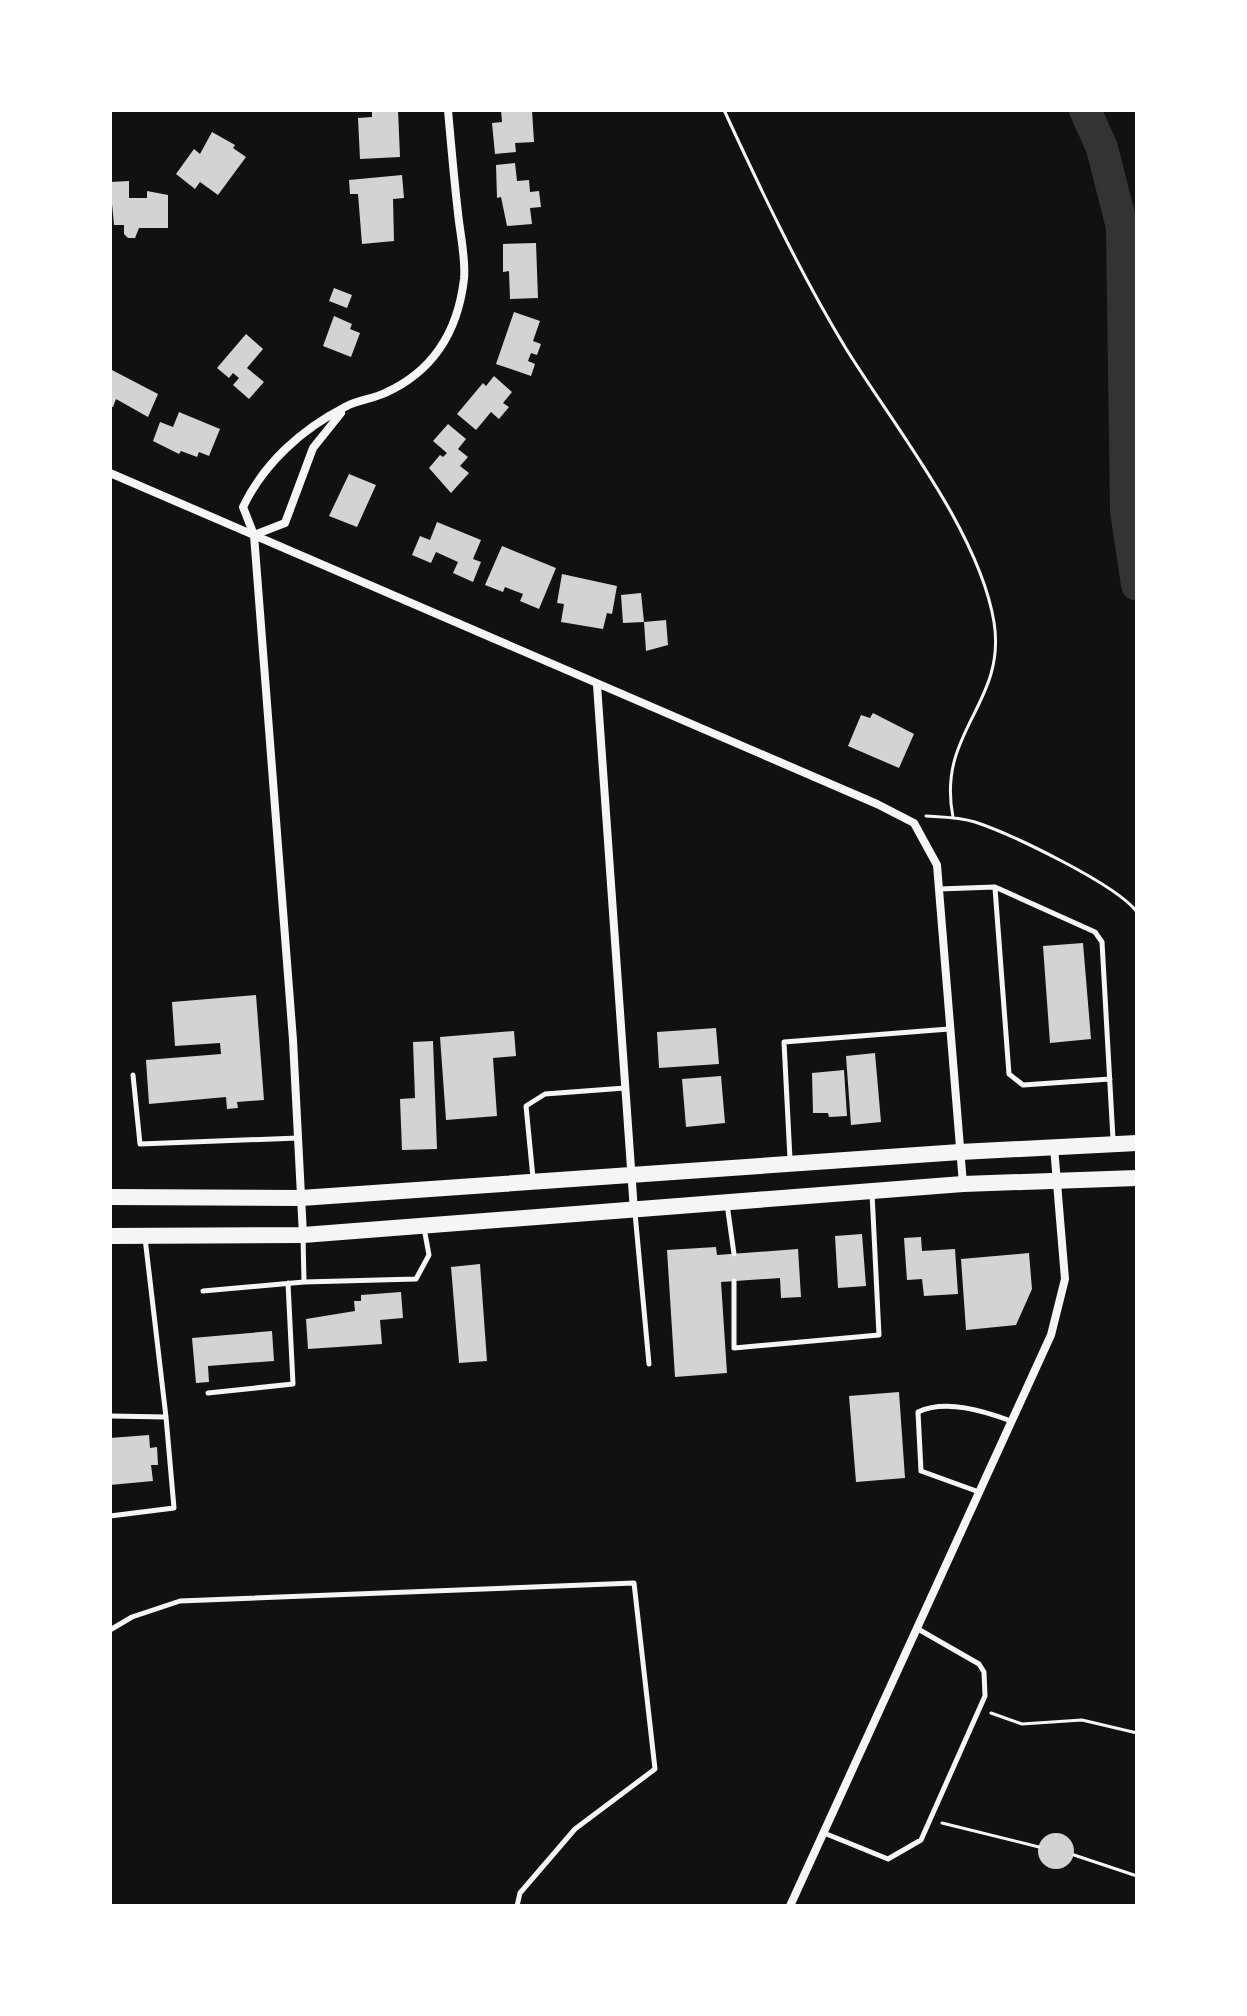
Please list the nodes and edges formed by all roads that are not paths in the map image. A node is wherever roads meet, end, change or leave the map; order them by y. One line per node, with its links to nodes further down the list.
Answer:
1 (448, 110): 2 (street)
2 (347, 405): 4 (street); 4 (street)
3 (110, 473): 4 (street)
4 (254, 535): 5 (street); 12 (street)
5 (597, 685): 7 (street); 11 (street)
6 (995, 887): 7 (lane); 10 (lane); 10 (lane)
7 (939, 889): 8 (street)
8 (949, 1029): 16 (street); 17 (lane)
9 (133, 1075): 12 (lane)
10 (1110, 1079): 14 (lane)
11 (625, 1088): 18 (street); 21 (lane)
12 (298, 1138): 25 (street)
13 (1137, 1143): 14 (highway)
14 (1113, 1144): 15 (highway)
15 (1054, 1146): 16 (highway); 19 (street)
16 (960, 1152): 17 (highway); 22 (street)
17 (790, 1164): 18 (highway)
18 (631, 1176): 21 (highway); 27 (street)
19 (1059, 1178): 20 (highway); 22 (highway); 41 (street)
20 (1137, 1178)
21 (534, 1182): 25 (highway)
22 (963, 1184): 23 (highway)
23 (872, 1192): 26 (highway); 33 (lane)
24 (110, 1197): 25 (highway)
25 (301, 1198): 29 (street)
26 (727, 1204): 27 (highway); 32 (lane)
27 (635, 1212): 28 (highway); 37 (lane)
28 (424, 1227): 29 (highway); 34 (lane)
29 (303, 1235): 31 (highway); 34 (lane)
30 (110, 1236): 31 (highway)
31 (145, 1237): 40 (lane)
32 (734, 1254)
33 (734, 1281)
34 (304, 1282): 35 (lane)
35 (288, 1283): 36 (lane); 38 (lane)
36 (203, 1291)
37 (649, 1364)
38 (208, 1393)
39 (110, 1416): 40 (lane)
40 (166, 1417): 43 (lane)
41 (1011, 1421): 42 (street); 42 (lane)
42 (979, 1492): 44 (street)
43 (110, 1516)
44 (917, 1628): 46 (street); 46 (lane)
45 (110, 1630): 47 (lane)
46 (824, 1833): 48 (street)
47 (517, 1906)
48 (790, 1906)

